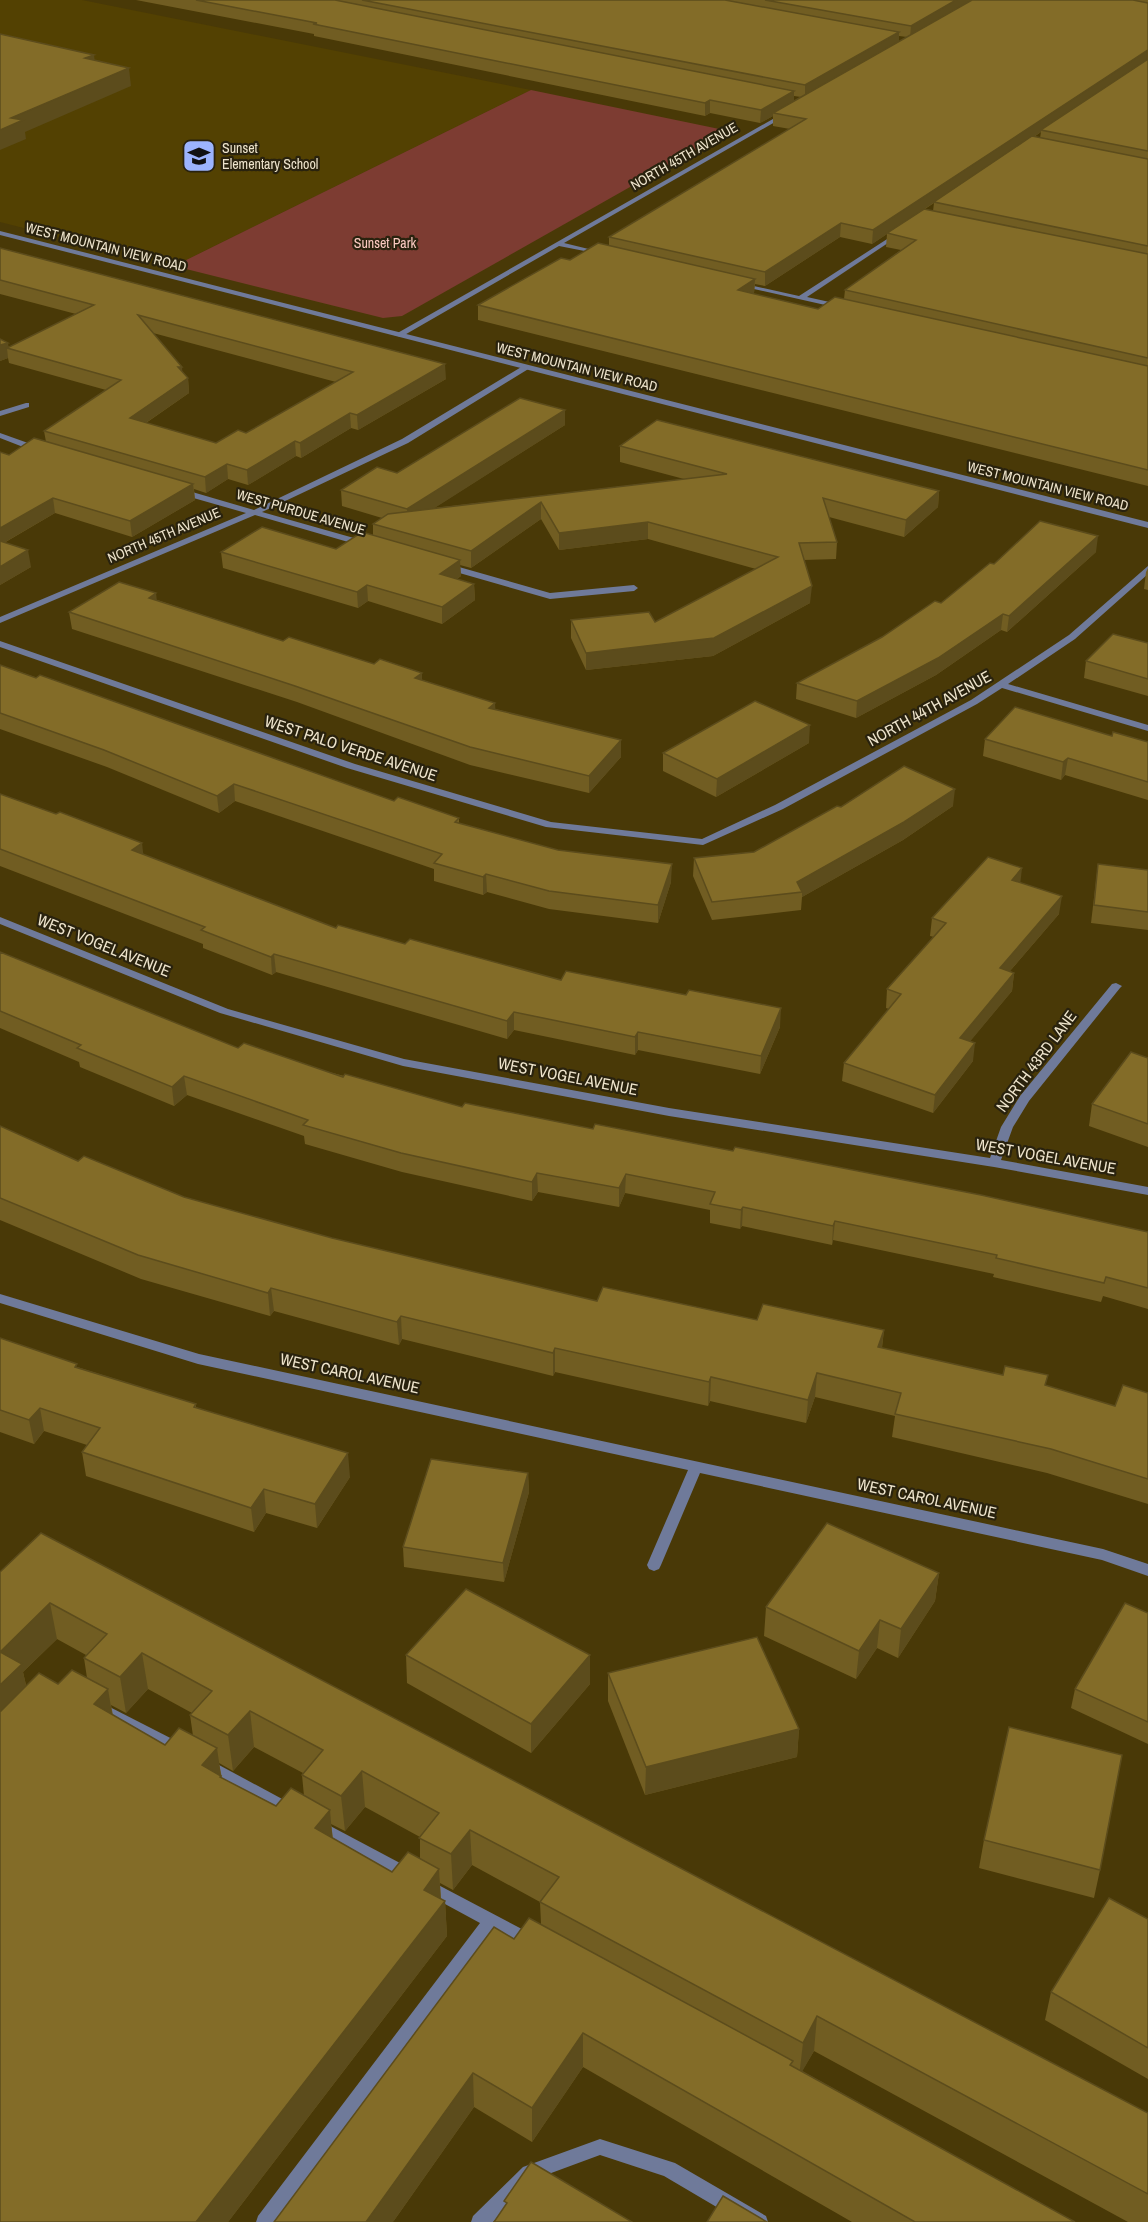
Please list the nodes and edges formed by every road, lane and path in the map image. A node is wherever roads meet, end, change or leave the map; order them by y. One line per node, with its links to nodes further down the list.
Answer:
1 (796, 108): 4 (street, NORTH 45TH AVENUE)
2 (904, 230): 7 (street)
3 (0, 233): 9 (street, WEST MOUNTAIN VIEW ROAD)
4 (558, 244): 5 (street); 9 (street, NORTH 45TH AVENUE)
5 (617, 257)
6 (732, 283): 7 (street)
7 (801, 298): 8 (street)
8 (847, 309)
9 (398, 335): 10 (street, WEST MOUNTAIN VIEW ROAD)
10 (526, 368): 16 (street, NORTH 45TH AVENUE); 17 (street, WEST MOUNTAIN VIEW ROAD)
11 (26, 405): 12 (street)
12 (0, 414)
13 (0, 435): 14 (street)
14 (46, 452)
15 (165, 487): 16 (street, WEST PURDUE AVENUE)
16 (253, 512): 18 (street, WEST PURDUE AVENUE); 22 (street, NORTH 45TH AVENUE)
17 (1148, 525)
18 (379, 548)
19 (436, 564): 21 (street)
20 (1148, 569): 24 (street, NORTH 44TH AVENUE)
21 (634, 588)
22 (0, 620)
23 (0, 644): 26 (street, WEST PALO VERDE AVENUE)
24 (1002, 685): 25 (street); 26 (street, NORTH 44TH AVENUE)
25 (1148, 728)
26 (703, 842)
27 (0, 920): 29 (street, WEST VOGEL AVENUE)
28 (1116, 986): 29 (street, NORTH 43RD LANE)
29 (994, 1163): 30 (street, WEST VOGEL AVENUE)
30 (1148, 1191)
31 (0, 1298): 32 (street, WEST CAROL AVENUE)
32 (696, 1467): 33 (street); 34 (street, WEST CAROL AVENUE)
33 (654, 1565)
34 (1148, 1570)
35 (88, 1701): 36 (street)
36 (490, 1921): 37 (street); 38 (street)
37 (543, 1949)
38 (265, 2222)
39 (480, 2222): 40 (street)
40 (759, 2222)

